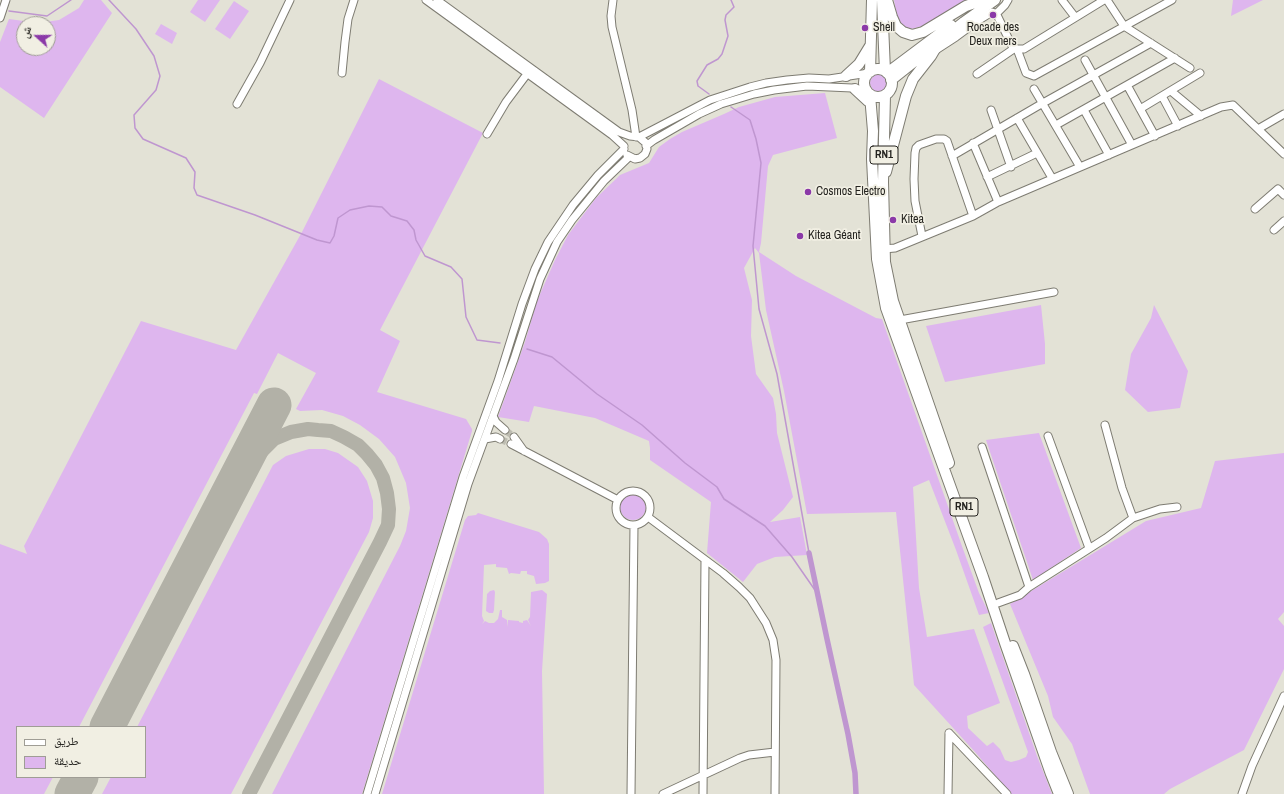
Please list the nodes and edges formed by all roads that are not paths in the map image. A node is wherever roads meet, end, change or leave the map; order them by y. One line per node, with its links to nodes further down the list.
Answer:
1 (6, 0): 19 (street)
2 (290, 0): 45 (street)
3 (354, 0): 29 (street)
4 (426, 0): 28 (street)
5 (437, 0): 28 (street)
6 (613, 0): 59 (street)
7 (872, 0): 22 (highway, RN1)
8 (882, 0): 33 (highway, RN1)
9 (887, 0): 10 (highway)
10 (984, 0): 33 (highway)
11 (995, 0): 23 (highway)
12 (1008, 0): 17 (street)
13 (1062, 0): 18 (street)
14 (1104, 0): 18 (street)
15 (1107, 0): 20 (street)
16 (1172, 0): 20 (street)
17 (996, 14): 23 (street); 24 (street)
18 (1075, 17): 24 (street)
19 (0, 18)
20 (1124, 26): 21 (street); 24 (street)
21 (1151, 43): 25 (street); 34 (street)
22 (870, 44): 30 (highway, RN1); 35 (highway)
23 (936, 47): 33 (highway); 73 (highway)
24 (1016, 49): 32 (street)
25 (1175, 58): 27 (street); 36 (street)
26 (1085, 60): 34 (street)
27 (1190, 68)
28 (529, 70): 57 (street); 59 (street); 63 (street)
29 (342, 73)
30 (869, 73): 33 (highway); 35 (street); 40 (highway, RN1)
31 (1200, 73): 39 (street)
32 (977, 74)
33 (888, 75): 41 (highway, RN1)
34 (1093, 75): 43 (street); 44 (street)
35 (846, 76): 59 (street)
36 (1127, 85): 43 (street); 47 (street)
37 (855, 89): 40 (street); 46 (highway); 62 (street)
38 (1034, 89): 44 (street)
39 (1171, 91): 42 (street); 51 (street)
40 (868, 93): 41 (highway); 46 (highway, RN1)
41 (886, 95): 73 (highway, RN1)
42 (1162, 96): 47 (street); 54 (street)
43 (1105, 98): 49 (street); 61 (street)
44 (1043, 103): 52 (street); 53 (street)
45 (237, 104)
46 (872, 106): 116 (highway, RN1)
47 (1140, 109): 58 (street)
48 (991, 110): 55 (street)
49 (1084, 110): 53 (street); 66 (street)
50 (1284, 114): 56 (street)
51 (1201, 116): 54 (street); 56 (street)
52 (1017, 118): 55 (street); 64 (street)
53 (1056, 125): 70 (street)
54 (1178, 126): 58 (street)
55 (997, 129): 60 (street); 69 (street)
56 (1258, 129): 65 (street)
57 (488, 134)
58 (1155, 136): 61 (street)
59 (636, 137): 62 (street); 63 (street)
60 (973, 143): 67 (street); 71 (street)
61 (1132, 145): 66 (street)
62 (646, 146): 68 (street)
63 (624, 148): 68 (street); 94 (street)
64 (1038, 153): 69 (street); 72 (street)
65 (1284, 154)
66 (1109, 155): 70 (street)
67 (952, 156): 77 (street); 80 (street)
68 (629, 158): 84 (street)
69 (1011, 167): 71 (street)
70 (1080, 168): 72 (street)
71 (987, 178): 75 (street)
72 (1052, 178): 75 (street)
73 (883, 182): 81 (highway, RN1)
74 (1284, 195): 76 (street)
75 (998, 202): 77 (street)
76 (1255, 210)
77 (972, 216): 80 (street)
78 (1284, 221): 79 (street)
79 (1274, 230)
80 (922, 236): 81 (street)
81 (884, 249): 83 (highway, RN1)
82 (1054, 292): 83 (street)
83 (900, 320): 104 (highway, RN1)
84 (493, 416): 85 (street); 87 (street)
85 (490, 424): 90 (street); 90 (street)
86 (1105, 425): 99 (street)
87 (505, 430)
88 (1048, 436): 101 (street)
89 (514, 437): 93 (street)
90 (484, 439): 94 (street)
91 (511, 444): 93 (street)
92 (982, 447): 103 (street)
93 (524, 451): 95 (street)
94 (460, 499): 96 (street)
95 (618, 500): 98 (street); 100 (street)
96 (457, 507): 108 (street); 109 (street)
97 (1177, 507): 99 (street)
98 (648, 517): 100 (street); 102 (street)
99 (1133, 518): 101 (street)
100 (634, 525): 110 (street)
101 (1089, 548): 103 (street)
102 (705, 560): 106 (street); 107 (street)
103 (1029, 587): 104 (street)
104 (998, 602): 117 (highway, RN1)
105 (1284, 696): 118 (street)
106 (775, 752): 107 (street); 113 (street)
107 (703, 775): 111 (street); 112 (street)
108 (367, 794)
109 (375, 794)
110 (631, 794)
111 (663, 794)
112 (703, 794)
113 (775, 794)
114 (948, 794): 115 (street)
115 (1007, 794)
116 (1059, 794)
117 (1068, 794)
118 (1242, 794)

